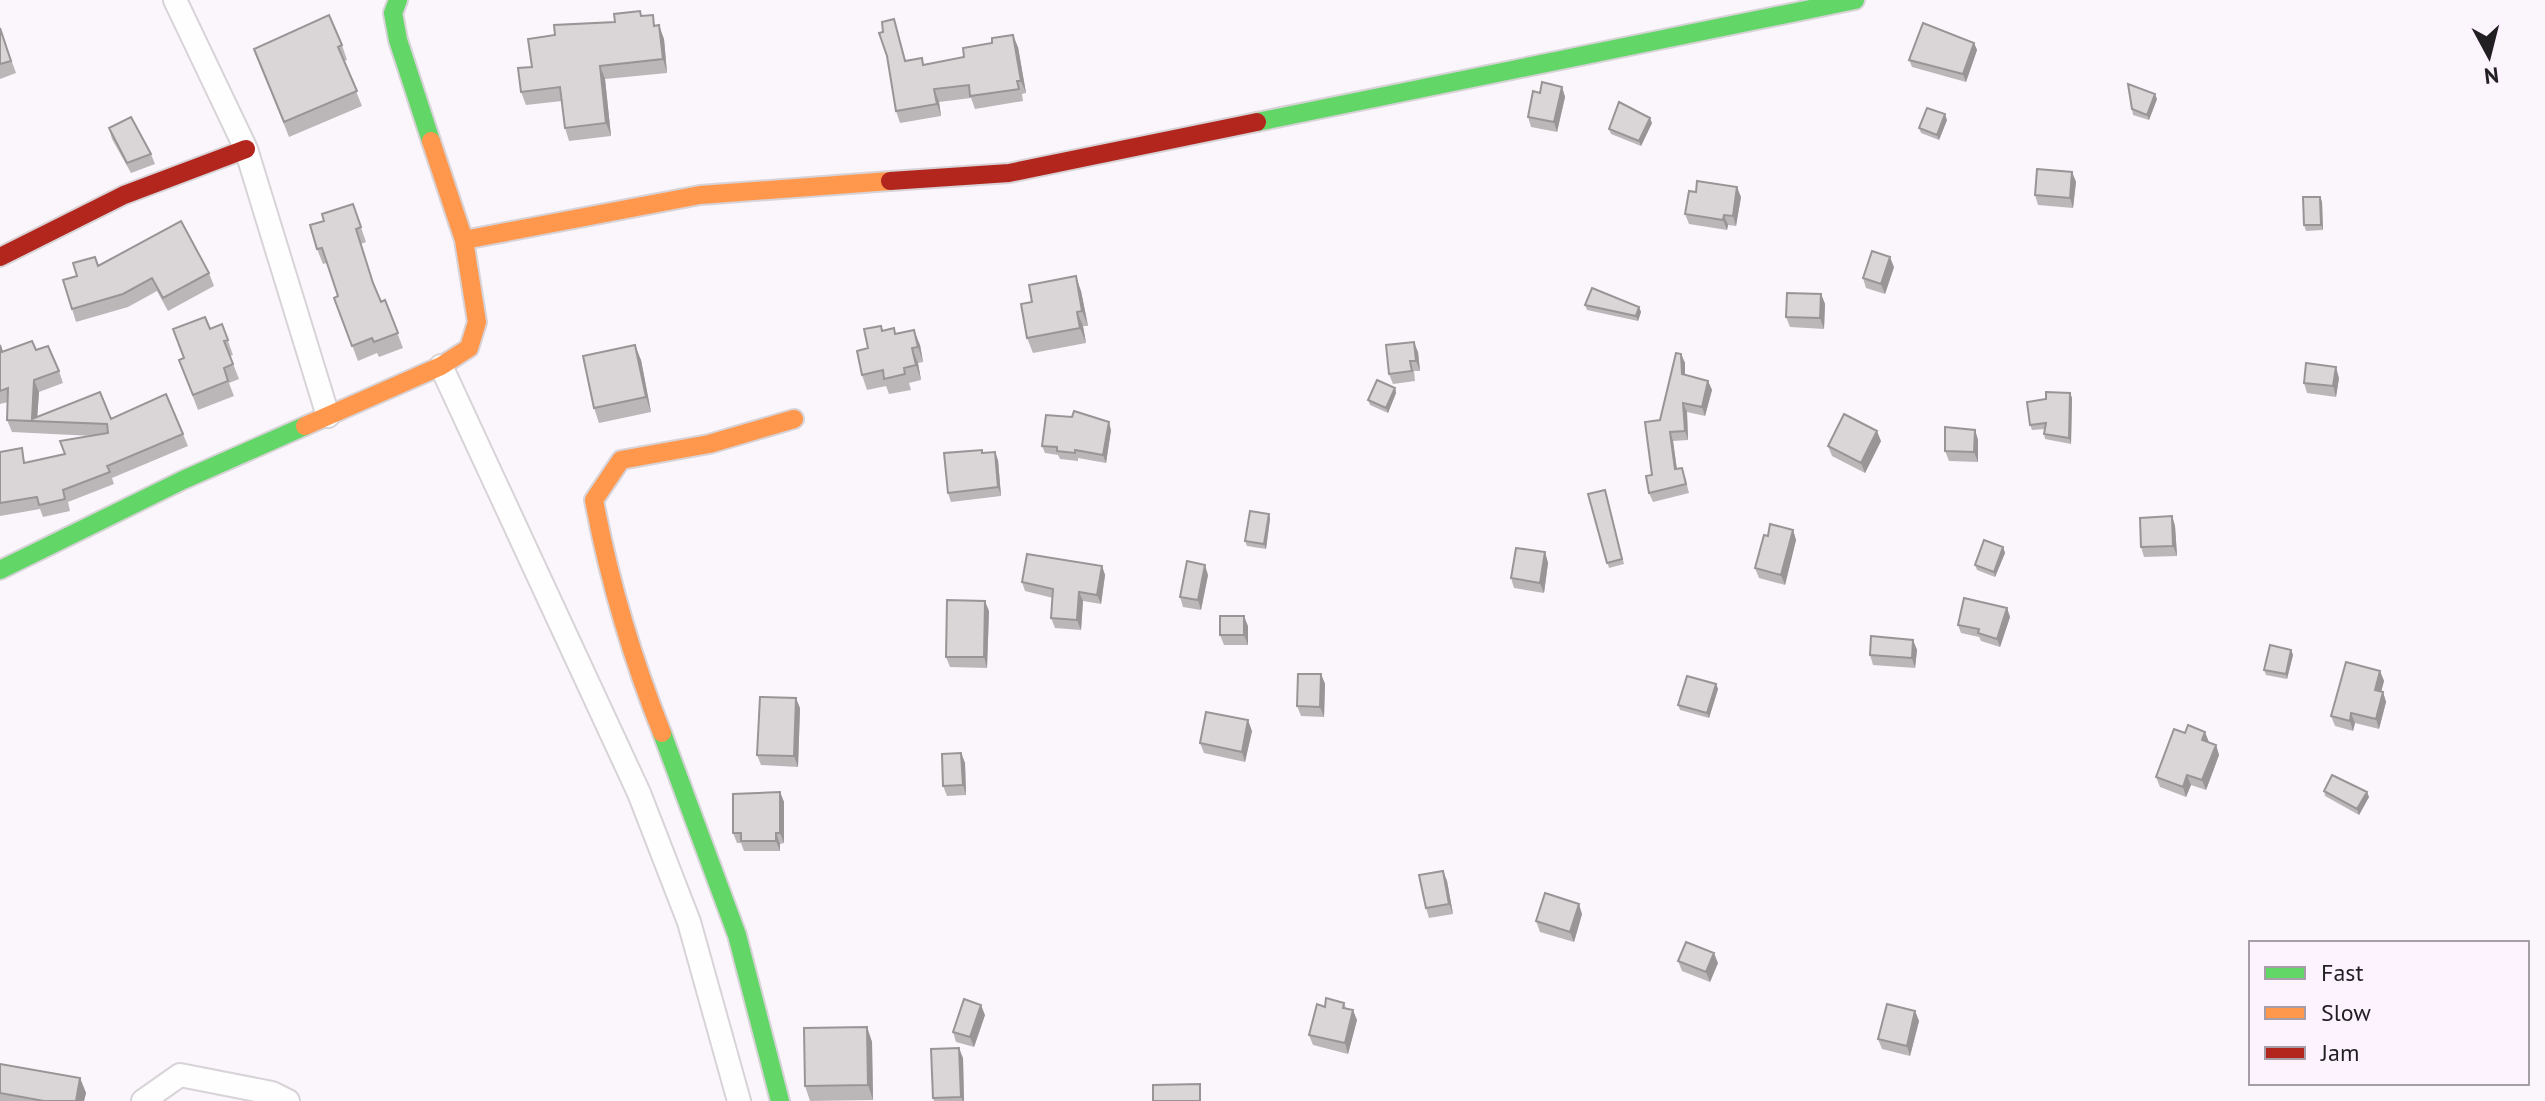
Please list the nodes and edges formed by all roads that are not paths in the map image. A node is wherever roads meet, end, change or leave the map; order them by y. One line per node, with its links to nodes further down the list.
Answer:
1 (175, 0): 4 (street)
2 (398, 0): 5 (street)
3 (1855, 0): 5 (street)
4 (246, 149): 6 (street); 8 (street)
5 (464, 240): 7 (street)
6 (0, 257)
7 (441, 366): 8 (street); 13 (street)
8 (328, 416): 10 (street)
9 (794, 419): 14 (street)
10 (0, 570)
11 (143, 1101): 12 (street)
12 (288, 1101)
13 (739, 1101)
14 (780, 1101)

